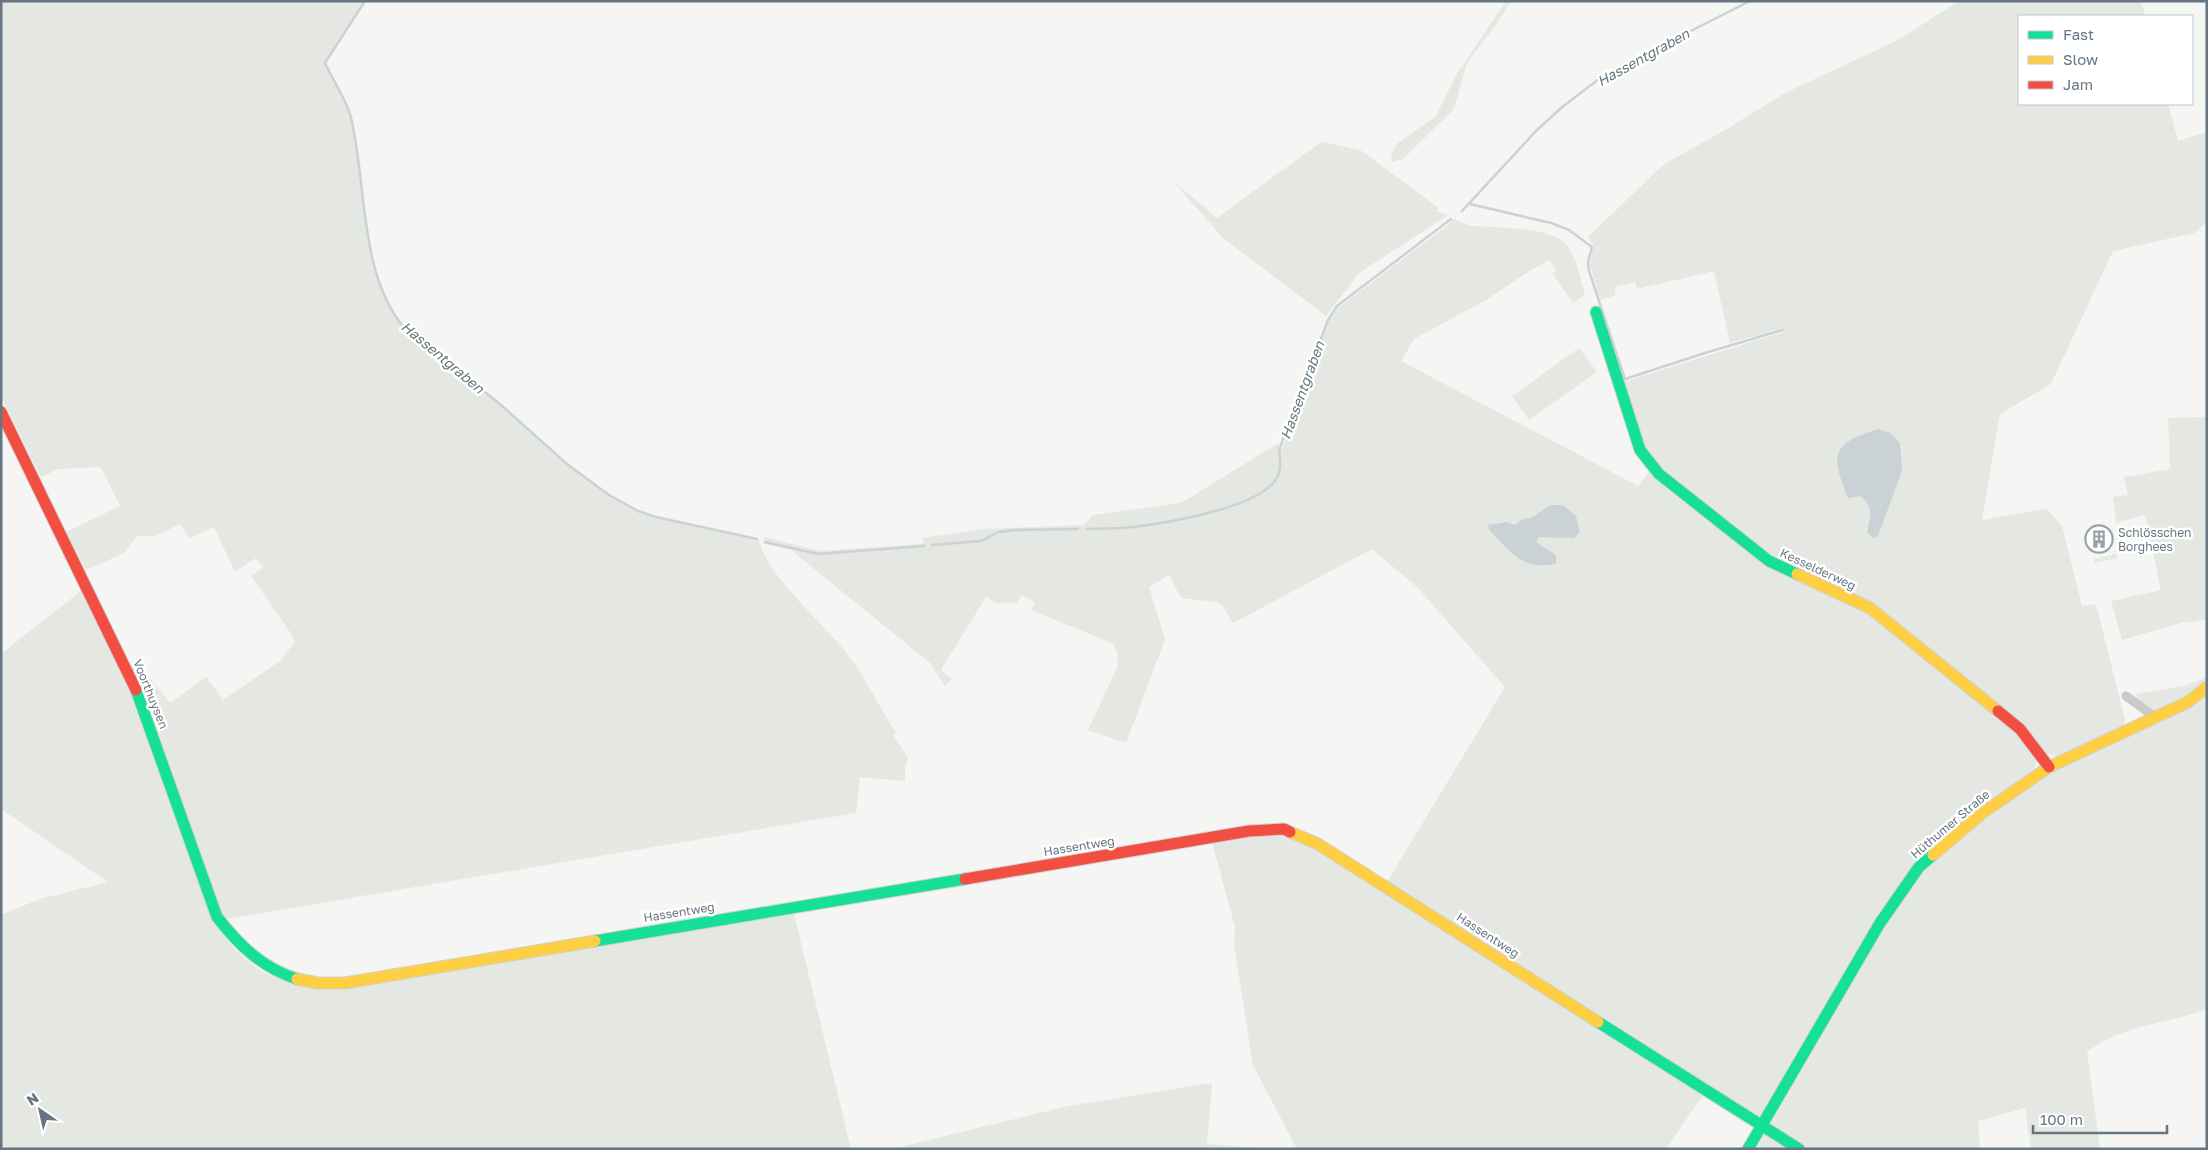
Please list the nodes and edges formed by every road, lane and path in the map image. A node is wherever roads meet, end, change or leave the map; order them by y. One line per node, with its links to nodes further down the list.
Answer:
1 (1596, 312): 6 (street, Kesselderweg)
2 (1, 412): 7 (street, Voorthuysen)
3 (2207, 687): 5 (street, Hüthumer Straße)
4 (2126, 696): 5 (street)
5 (2156, 717): 6 (street, Hüthumer Straße)
6 (2049, 767): 8 (street, Hüthumer Straße)
7 (280, 974): 8 (street, Hassentweg)
8 (1762, 1125): 9 (street, Hüthumer Straße); 10 (street, Hassentweg)
9 (1748, 1149)
10 (1799, 1149)

